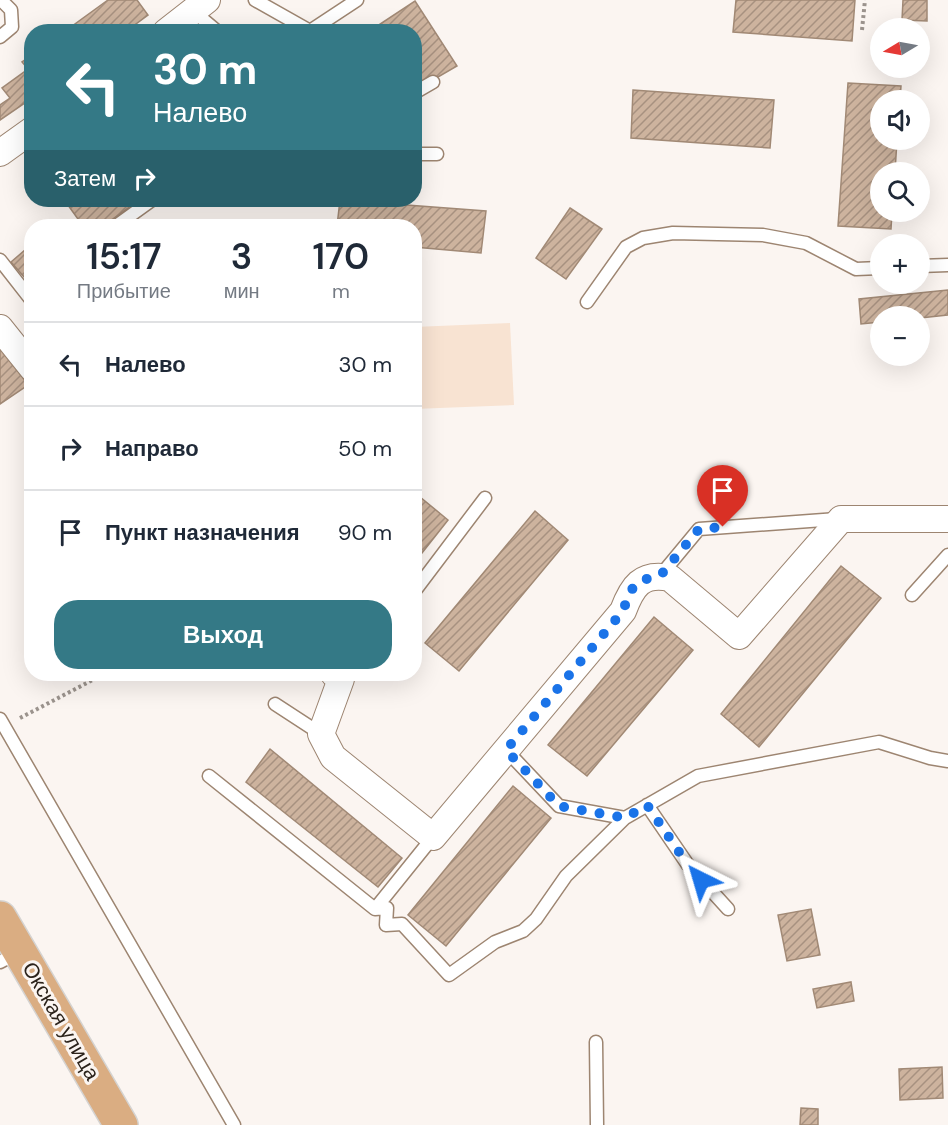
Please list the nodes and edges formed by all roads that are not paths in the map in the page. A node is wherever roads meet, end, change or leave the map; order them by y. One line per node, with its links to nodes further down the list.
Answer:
1 (1, 0): 9 (lane)
2 (255, 0): 7 (lane)
3 (357, 0): 8 (lane)
4 (194, 4): 5 (street); 6 (lane)
5 (174, 24)
6 (211, 24)
7 (298, 24)
8 (321, 24)
9 (0, 37)
10 (433, 82): 11 (lane)
11 (422, 88)
12 (24, 135): 13 (street)
13 (2, 149)
14 (422, 154): 15 (lane)
15 (437, 154)
16 (142, 207): 17 (lane)
17 (126, 219)
18 (0, 260): 22 (lane)
19 (948, 265): 20 (lane)
20 (930, 266)
21 (870, 269): 23 (lane)
22 (24, 291)
23 (587, 302)
24 (0, 328): 25 (street)
25 (24, 358)
26 (485, 498): 31 (lane)
27 (841, 519): 28 (street); 30 (lane); 30 (street)
28 (948, 519)
29 (948, 555): 32 (lane)
30 (660, 576): 37 (street)
31 (422, 581)
32 (912, 595)
33 (338, 681): 36 (street)
34 (275, 704): 36 (lane)
35 (2, 723): 49 (lane)
36 (321, 734): 42 (street)
37 (506, 750): 41 (lane); 42 (street)
38 (948, 760): 40 (lane)
39 (209, 776): 43 (lane)
40 (647, 805): 41 (lane); 44 (lane)
41 (625, 818): 43 (lane)
42 (433, 837): 43 (lane)
43 (375, 909)
44 (728, 909)
45 (0, 918): 46 (main road, Окская улица)
46 (10, 957): 48 (main road, Окская улица)
47 (596, 1042): 50 (lane)
48 (122, 1125)
49 (234, 1125)
50 (597, 1125)

